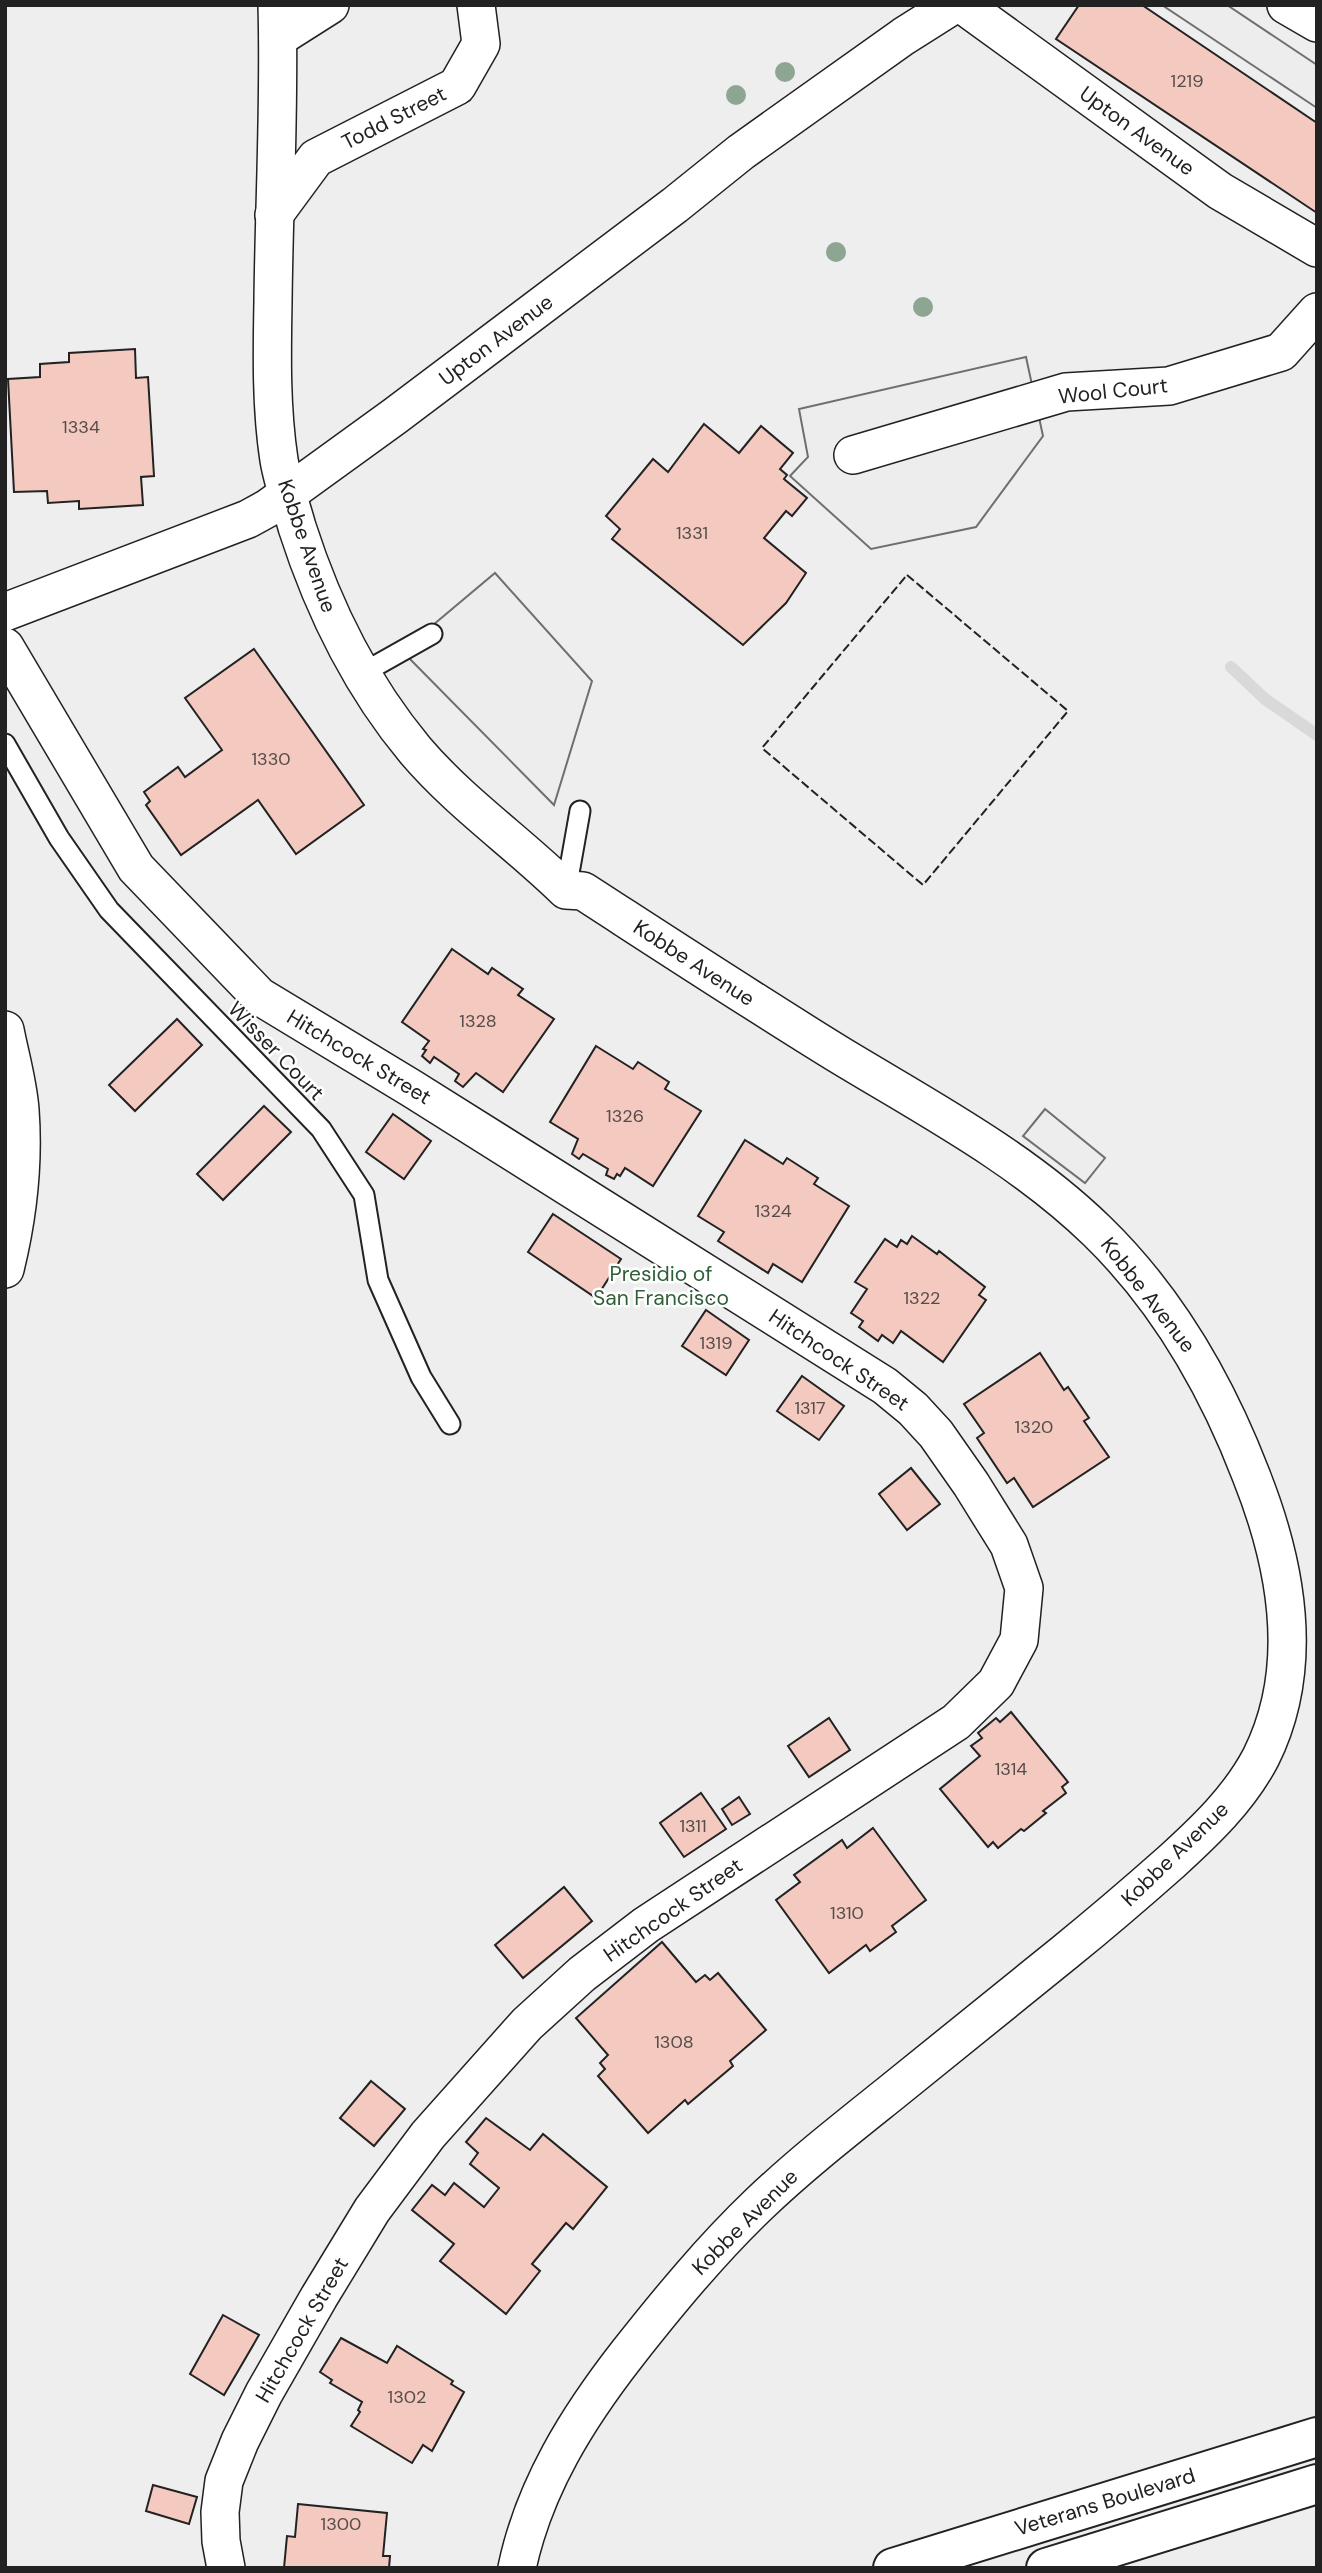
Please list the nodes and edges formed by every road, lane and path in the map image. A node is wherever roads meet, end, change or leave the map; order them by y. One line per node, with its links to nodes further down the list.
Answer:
1 (330, 5): 6 (street)
2 (476, 5): 8 (street, Todd Street)
3 (953, 5): 12 (street, Upton Avenue)
4 (963, 5): 9 (street, Upton Avenue)
5 (1286, 5): 7 (street)
6 (278, 22): 8 (street, Kobbe Avenue)
7 (1317, 23)
8 (274, 215): 12 (street, Kobbe Avenue)
9 (1317, 248)
10 (1317, 312): 11 (street, Wool Court)
11 (853, 456)
12 (288, 496): 13 (street, Upton Avenue); 16 (street, Kobbe Avenue)
13 (5, 612)
14 (432, 634): 16 (lane)
15 (5, 647): 25 (street, Hitchcock Street)
16 (361, 674): 19 (street, Kobbe Avenue)
17 (5, 744): 22 (lane, Wisser Court)
18 (580, 811): 19 (lane)
19 (566, 890): 26 (street, Kobbe Avenue)
20 (5, 1030): 21 (street)
21 (5, 1269)
22 (450, 1424)
23 (1317, 2437): 27 (highway, Veterans Boulevard)
24 (1317, 2484): 28 (highway)
25 (226, 2568)
26 (517, 2568)
27 (893, 2568)
28 (1046, 2568)

